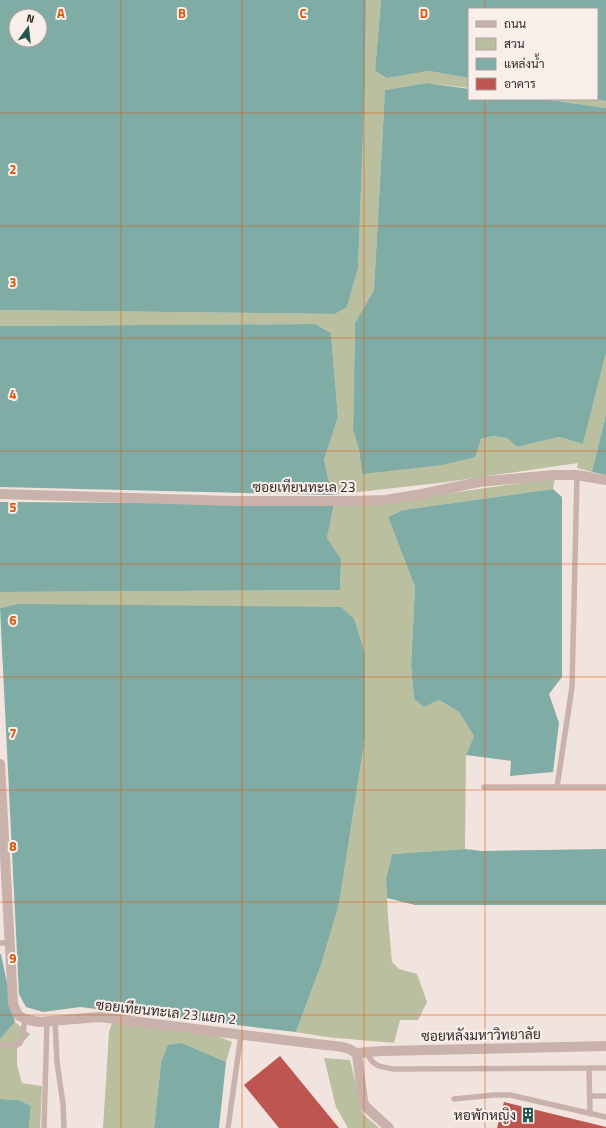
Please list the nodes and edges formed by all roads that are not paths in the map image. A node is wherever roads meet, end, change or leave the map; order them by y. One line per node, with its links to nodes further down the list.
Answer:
1 (576, 475): 2 (street, ซอยเทียนทะเล 23); 3 (street, ซอยเทียนทะเล 23); 6 (lane)
2 (606, 480)
3 (0, 494)
4 (0, 764): 8 (street)
5 (484, 787): 6 (lane)
6 (556, 787): 7 (lane)
7 (606, 787)
8 (2, 821): 9 (street)
9 (5, 943): 10 (street)
10 (26, 1019): 11 (street, ซอยเทียนทะเล 23 แยก 2); 13 (lane)
11 (51, 1022): 12 (street, ซอยเทียนทะเล 23 แยก 2); 24 (lane); 25 (lane)
12 (241, 1034): 15 (street, ซอยเทียนทะเล 23 แยก 2); 26 (lane)
13 (0, 1045)
14 (606, 1046): 16 (street, ซอยหลังมหาวิทยาลัย)
15 (353, 1051): 16 (street, ซอยหลังมหาวิทยาลัย); 27 (street)
16 (367, 1052): 17 (lane)
17 (589, 1068): 18 (lane); 19 (lane)
18 (606, 1068)
19 (590, 1096): 20 (lane); 22 (lane)
20 (606, 1096)
21 (454, 1099): 22 (lane)
22 (590, 1114): 23 (lane)
23 (606, 1117)
24 (44, 1128)
25 (64, 1128)
26 (228, 1128)
27 (389, 1128)

